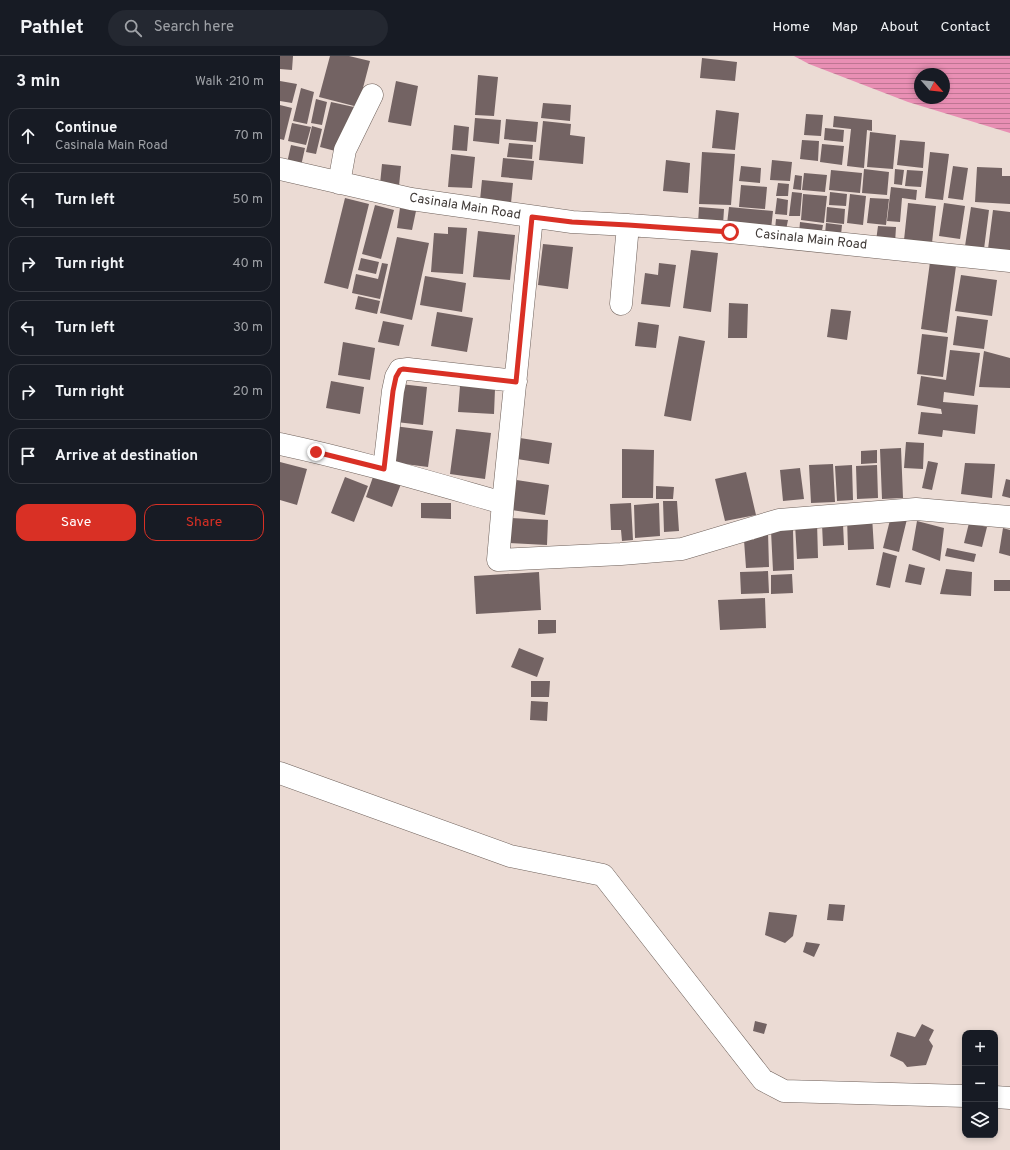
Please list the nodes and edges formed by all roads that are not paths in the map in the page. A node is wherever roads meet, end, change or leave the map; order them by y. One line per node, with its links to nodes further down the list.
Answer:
1 (372, 95): 3 (street)
2 (280, 169): 3 (street, Casinala Main Road)
3 (339, 183): 4 (street, Casinala Main Road)
4 (532, 217): 5 (street, Casinala Main Road); 8 (street)
5 (628, 225): 6 (street, Casinala Main Road); 7 (street)
6 (1010, 261)
7 (621, 304)
8 (516, 382): 10 (street); 11 (street)
9 (280, 444): 10 (street)
10 (384, 469): 11 (street)
11 (503, 503): 12 (street)
12 (1010, 517)
13 (280, 773): 14 (street)
14 (962, 1096)
15 (998, 1097): 16 (street)
16 (1010, 1098)

